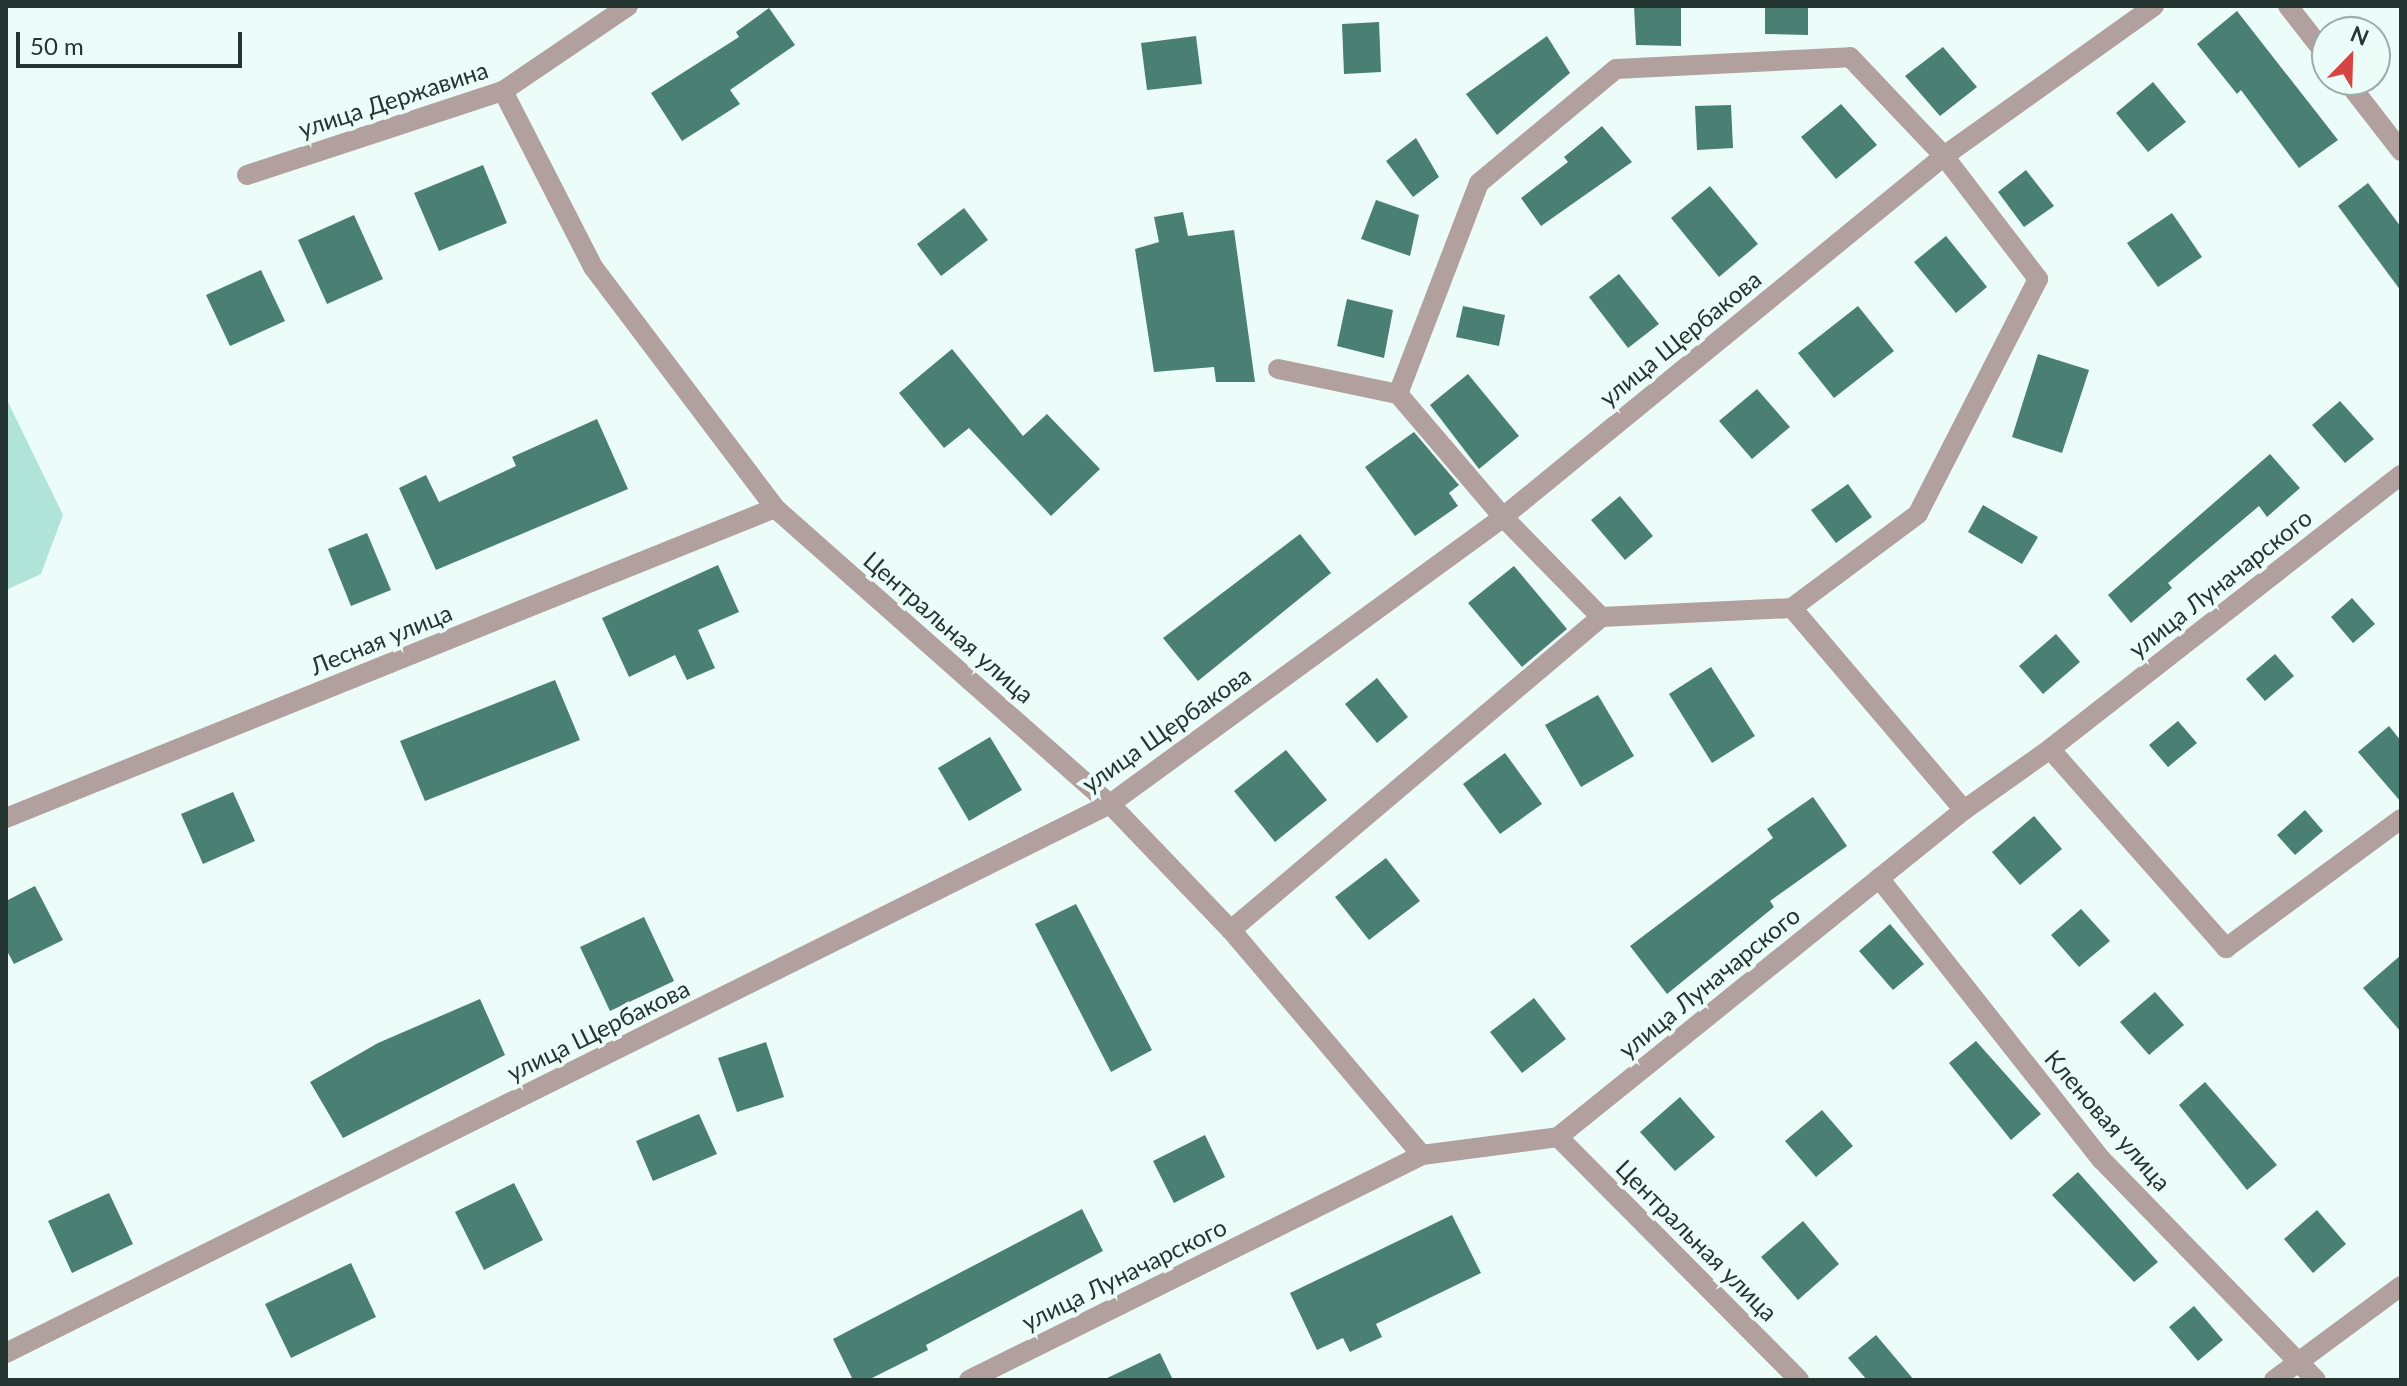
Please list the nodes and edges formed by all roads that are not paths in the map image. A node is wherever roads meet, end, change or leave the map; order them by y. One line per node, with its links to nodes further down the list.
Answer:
1 (628, 6): 5 (street, улица Державина)
2 (2154, 6): 8 (street, улица Щербакова)
3 (2288, 6): 4 (street)
4 (2311, 35)
5 (503, 91): 9 (street, улица Державина); 13 (street, Центральная улица)
6 (2358, 96): 7 (street)
7 (2401, 151)
8 (1944, 156): 11 (street); 14 (street, улица Щербакова); 15 (street)
9 (247, 175)
10 (1278, 369): 11 (street)
11 (1398, 394): 14 (street)
12 (2401, 475): 17 (street, улица Луначарского)
13 (775, 508): 18 (street, Центральная улица); 20 (street, Лесная улица)
14 (1503, 517): 16 (street); 18 (street, улица Щербакова)
15 (1792, 608): 16 (street); 19 (street)
16 (1601, 617): 23 (street)
17 (2050, 749): 19 (street, улица Луначарского); 21 (street)
18 (1110, 804): 23 (street, Центральная улица); 27 (street, улица Щербакова)
19 (1964, 810): 22 (street, улица Луначарского)
20 (6, 818)
21 (2401, 819)
22 (1879, 878): 24 (street, улица Луначарского); 28 (street, Кленовая улица)
23 (1231, 930): 25 (street, Центральная улица)
24 (1558, 1137): 25 (street, улица Луначарского); 30 (street, Центральная улица)
25 (1422, 1155): 29 (street, улица Луначарского)
26 (2401, 1286): 28 (street)
27 (6, 1353)
28 (2298, 1360): 31 (street); 32 (street, Кленовая улица)
29 (969, 1380)
30 (1799, 1380)
31 (2274, 1380)
32 (2316, 1380)

